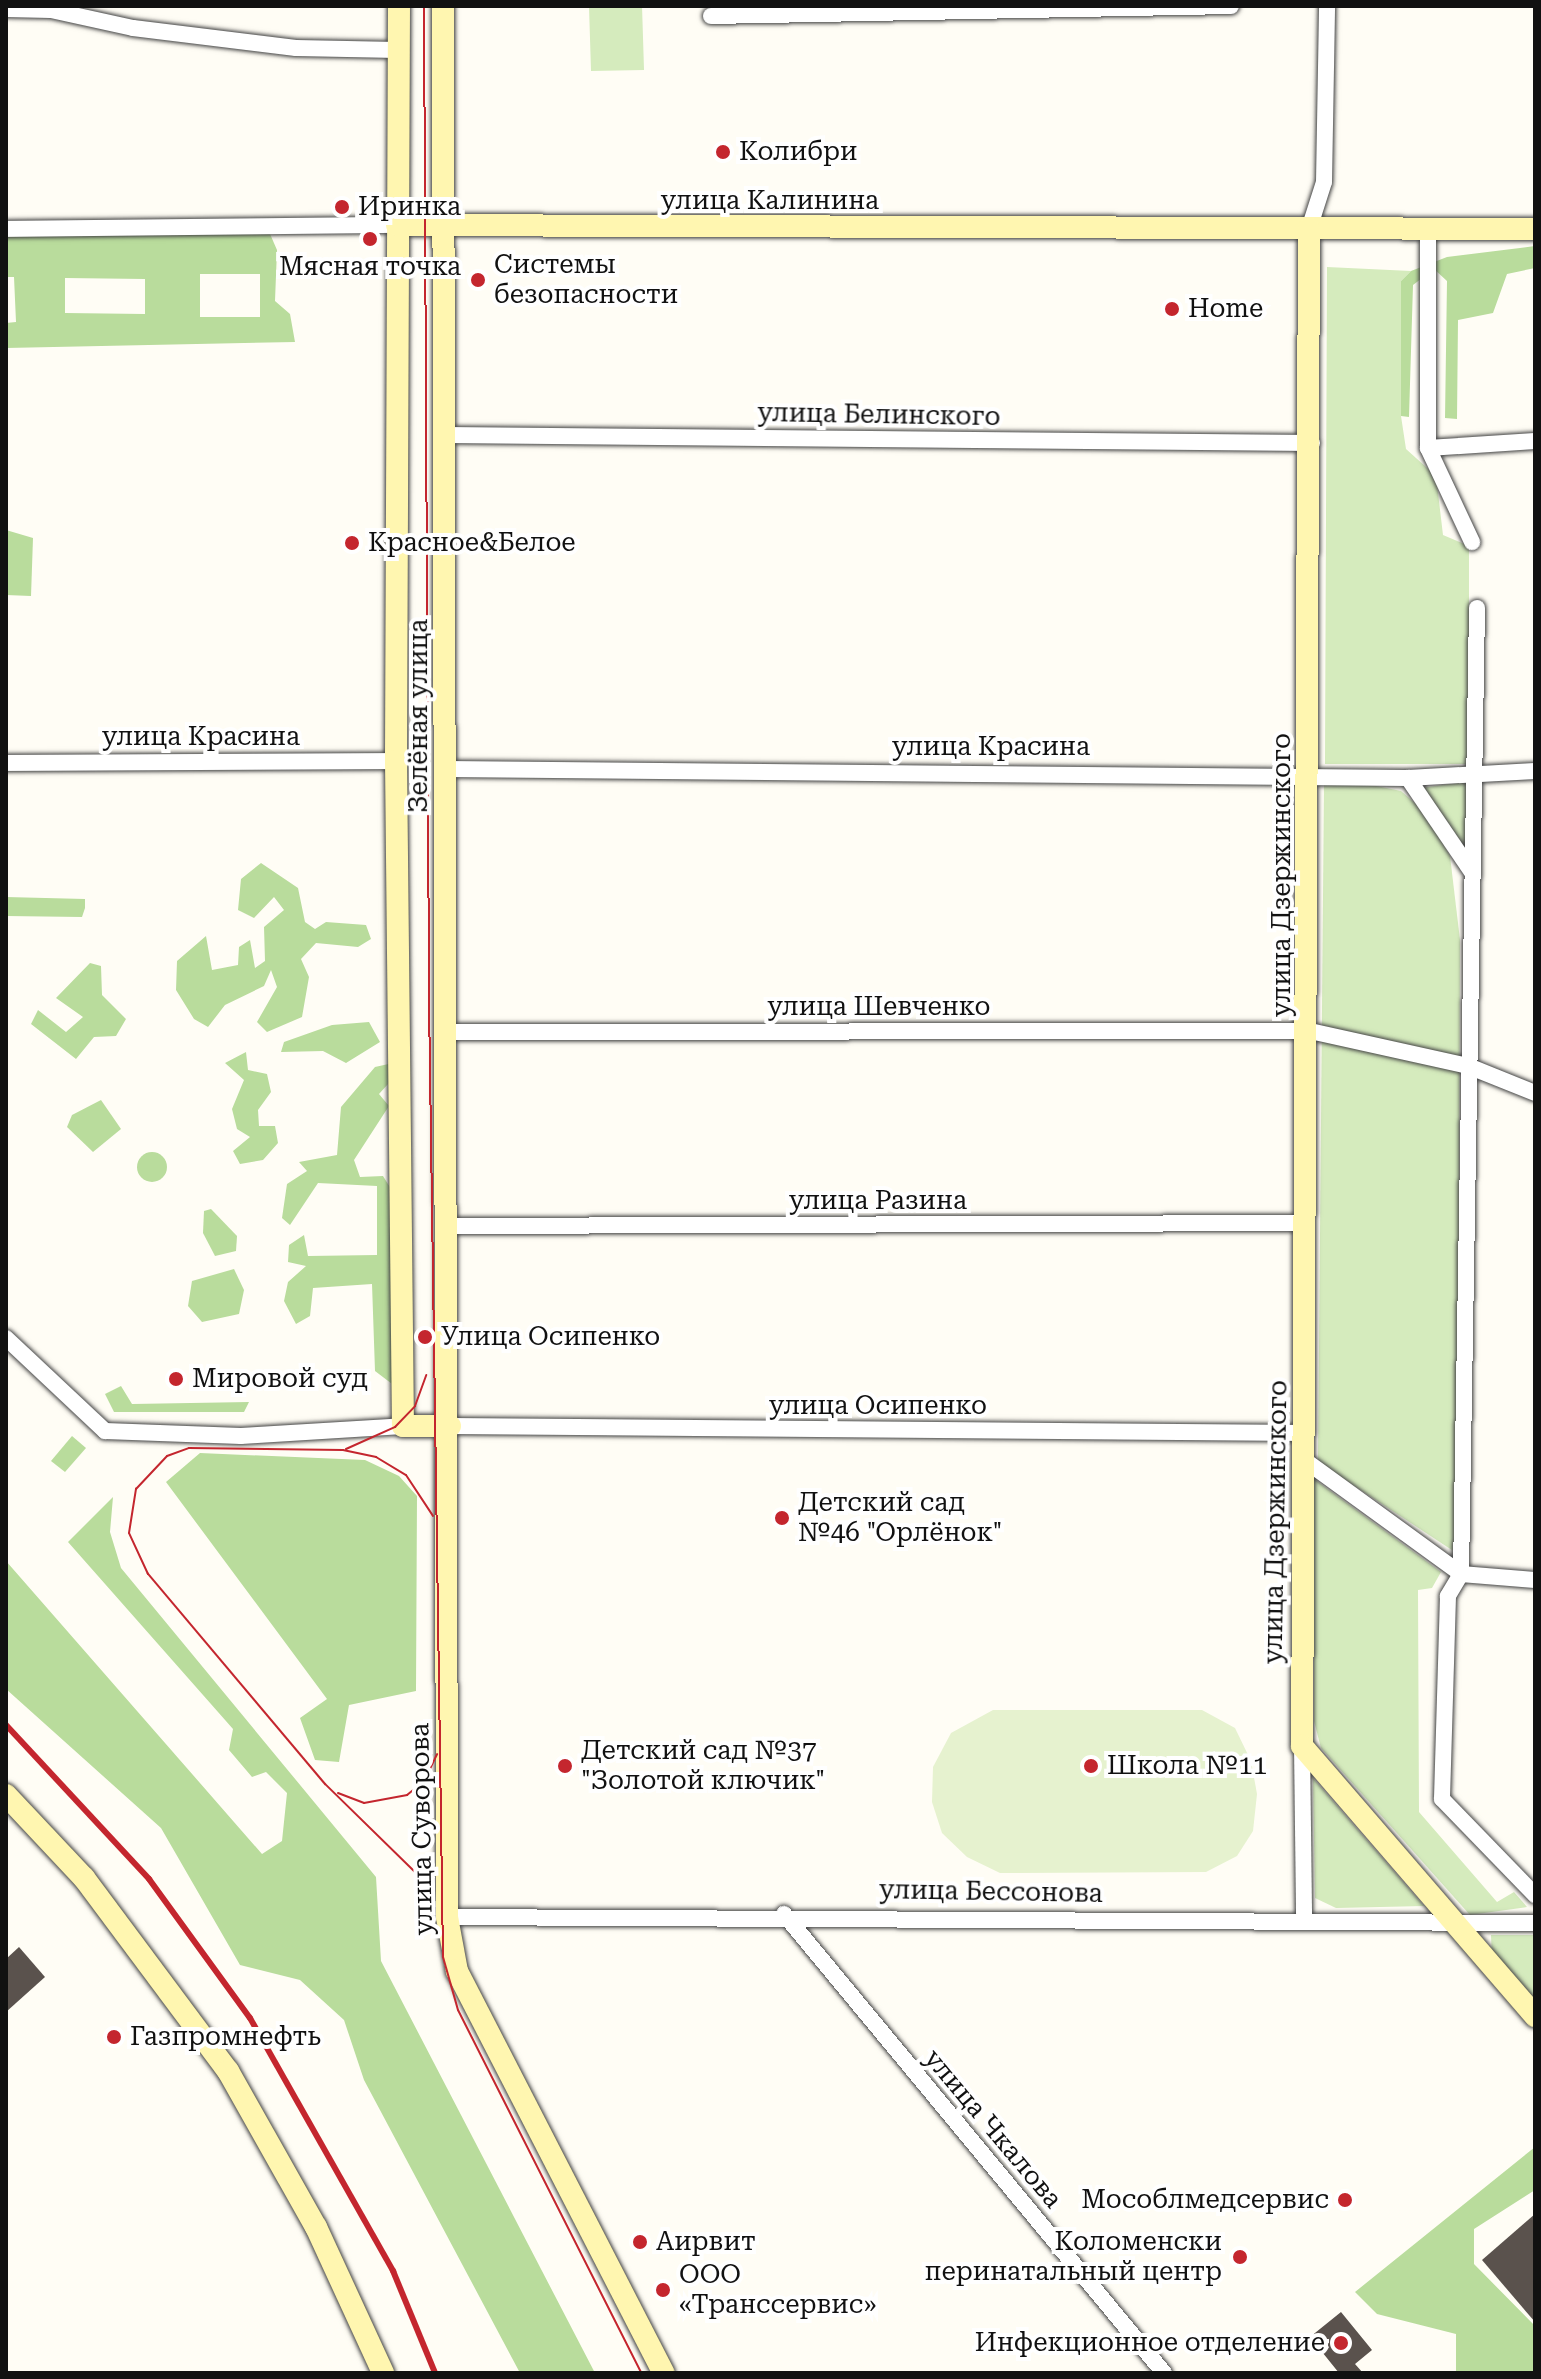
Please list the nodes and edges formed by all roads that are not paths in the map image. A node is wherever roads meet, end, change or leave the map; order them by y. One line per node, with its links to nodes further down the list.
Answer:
1 (399, 6): 7 (street, Зелёная улица)
2 (443, 6): 9 (street, Зелёная улица)
3 (1231, 6): 6 (street)
4 (1327, 6): 11 (street, улица Дзержинского)
5 (6, 9): 7 (street)
6 (711, 16)
7 (398, 50): 8 (street, Зелёная улица)
8 (397, 225): 9 (street, улица Калинина); 10 (street, улица Калинина); 20 (street, Зелёная улица)
9 (446, 226): 11 (street, улица Калинина); 14 (street, Зелёная улица)
10 (6, 229)
11 (1309, 229): 12 (street, улица Калинина); 16 (street, улица Дзержинского)
12 (1428, 229): 13 (street, улица Калинина); 17 (street)
13 (1535, 229)
14 (446, 435): 16 (street, улица Белинского); 22 (street, Зелёная улица)
15 (1535, 441): 17 (street)
16 (1312, 443): 25 (street, улица Дзержинского)
17 (1428, 448): 18 (street)
18 (1472, 542)
19 (1477, 608): 23 (street)
20 (396, 761): 21 (street, улица Красина); 35 (street, Зелёная улица)
21 (6, 763)
22 (447, 769): 25 (street, улица Красина); 29 (street, Зелёная улица)
23 (1472, 771): 24 (street, улица Красина); 26 (street, улица Красина); 27 (street)
24 (1535, 771)
25 (1311, 772): 26 (street, улица Красина); 28 (street, улица Дзержинского)
26 (1408, 778): 27 (street)
27 (1473, 873): 30 (street)
28 (1310, 1031): 29 (street, улица Шевченко); 30 (street, улица Шевченко); 32 (street, улица Дзержинского)
29 (448, 1032): 33 (street, Зелёная улица)
30 (1468, 1066): 31 (street, улица Шевченко); 39 (street)
31 (1535, 1093)
32 (1307, 1223): 33 (street, улица Разина); 37 (street, улица Дзержинского)
33 (449, 1226): 36 (street, Зелёная улица)
34 (6, 1338): 35 (street)
35 (403, 1426): 36 (street)
36 (450, 1426): 37 (street, улица Осипенко); 45 (street, улица Суворова)
37 (1306, 1433): 38 (street, улица Дзержинского)
38 (1303, 1459): 39 (street); 41 (street, улица Дзержинского)
39 (1461, 1574): 40 (street); 43 (street)
40 (1535, 1580)
41 (1302, 1746): 46 (street, улица Дзержинского); 48 (street)
42 (6, 1795): 50 (street)
43 (1535, 1895)
44 (784, 1914): 45 (street, улица Бессонова); 46 (street, улица Бессонова); 52 (street, улица Чкалова)
45 (447, 1917): 51 (street, улица Суворова)
46 (1304, 1919): 48 (street, улица Бессонова)
47 (1535, 1923): 48 (street, улица Бессонова)
48 (1454, 1925): 49 (street)
49 (1535, 2016)
50 (383, 2373)
51 (664, 2373)
52 (1164, 2373)

